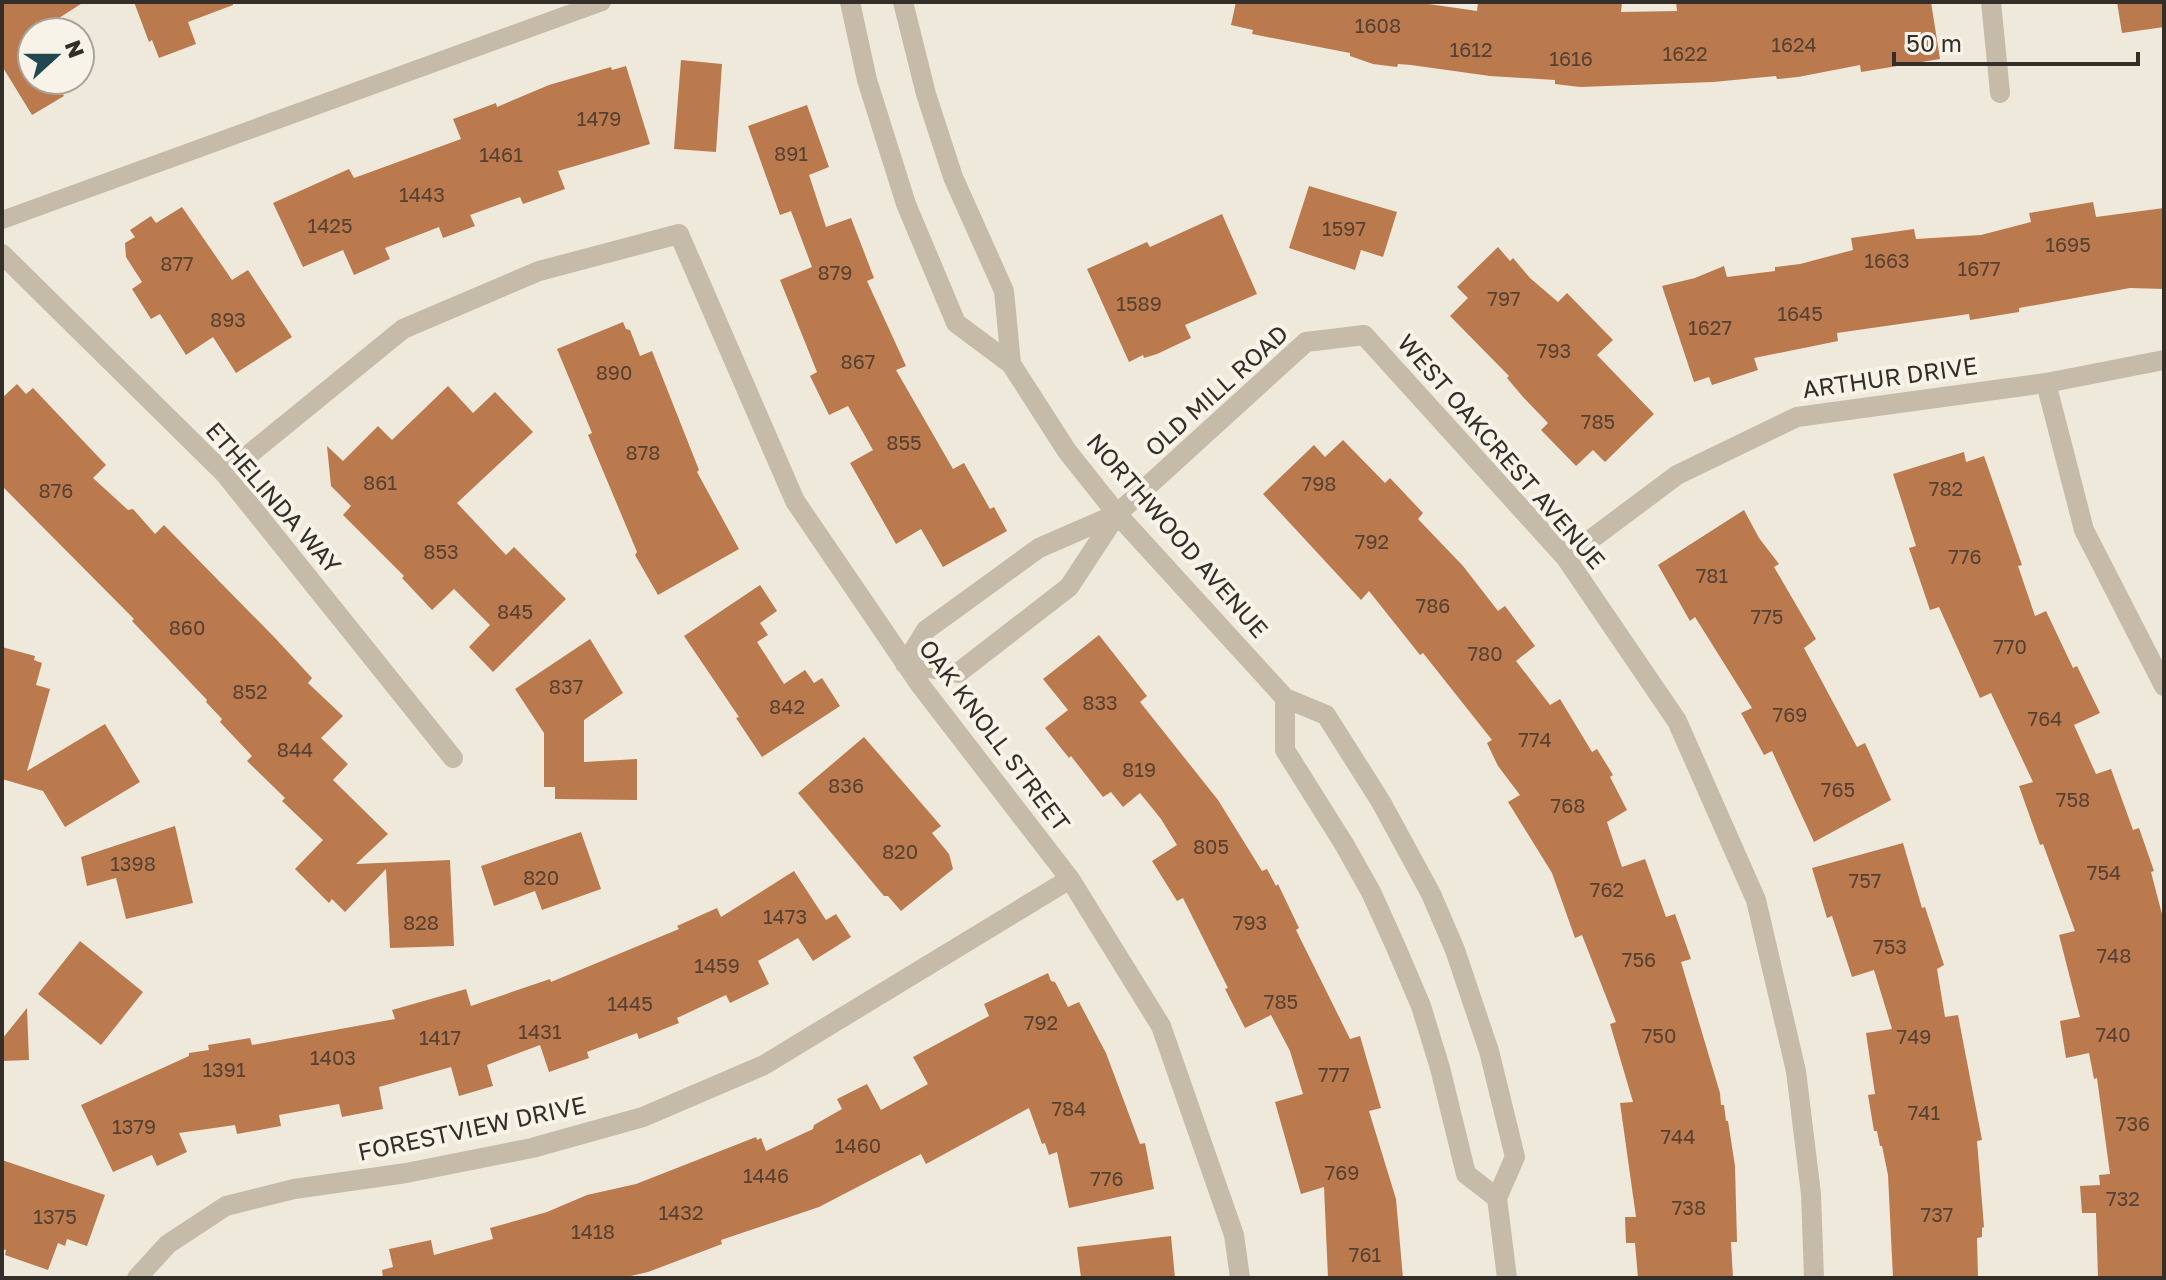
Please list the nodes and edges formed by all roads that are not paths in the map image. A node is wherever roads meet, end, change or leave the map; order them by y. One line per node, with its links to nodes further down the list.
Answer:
1 (602, 2): 6 (lane)
2 (850, 2): 10 (street, NORTHWOOD AVENUE)
3 (903, 2): 10 (street, NORTHWOOD AVENUE)
4 (1991, 2): 5 (street)
5 (2000, 93)
6 (2, 220)
7 (2, 254): 12 (street, ETHELINDA WAY)
8 (1364, 335): 13 (street, OLD MILL ROAD); 14 (street, WEST OAKCREST AVENUE)
9 (2164, 360): 11 (street, ARTHUR DRIVE)
10 (1011, 364): 13 (street, NORTHWOOD AVENUE)
11 (2046, 383): 14 (street, ARTHUR DRIVE); 16 (street)
12 (225, 474): 15 (street, OAK KNOLL STREET); 18 (street, ETHELINDA WAY)
13 (1117, 514): 15 (street, OLD MILL ROAD); 15 (street, OLD MILL ROAD); 17 (street, NORTHWOOD AVENUE)
14 (1566, 558): 24 (street, WEST OAKCREST AVENUE)
15 (905, 664): 19 (street, OAK KNOLL STREET)
16 (2164, 686)
17 (1285, 698): 20 (street); 20 (street, NORTHWOOD AVENUE)
18 (453, 758)
19 (1070, 879): 21 (street, FORESTVIEW DRIVE); 22 (street, OAK KNOLL STREET)
20 (1497, 1198): 23 (street)
21 (137, 1278)
22 (1240, 1278)
23 (1507, 1278)
24 (1814, 1278)

